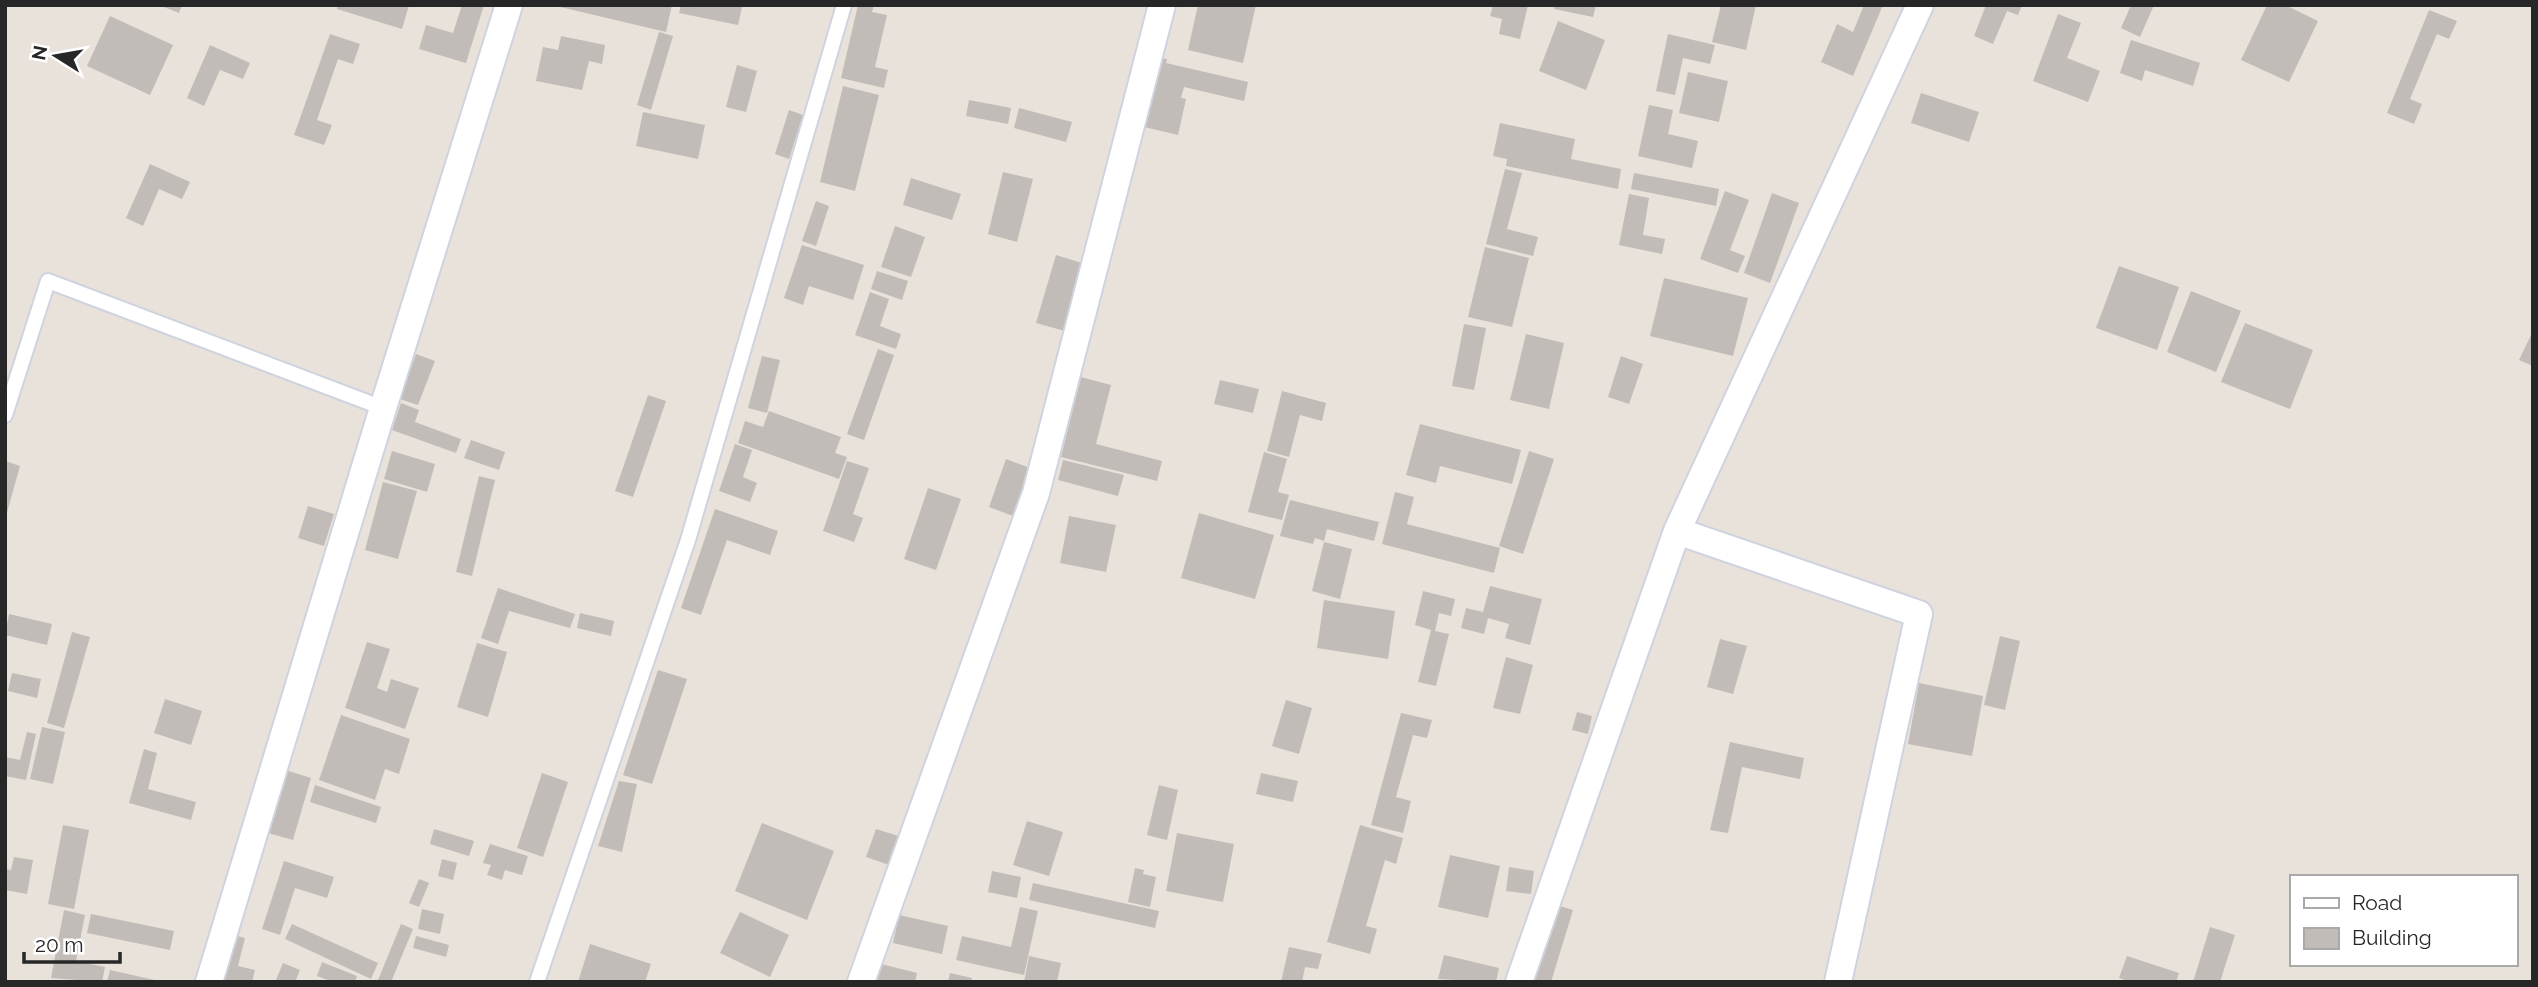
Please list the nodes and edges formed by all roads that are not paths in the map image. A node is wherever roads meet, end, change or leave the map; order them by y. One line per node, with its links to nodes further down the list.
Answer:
1 (509, 5): 5 (street)
2 (844, 5): 9 (lane)
3 (1161, 5): 10 (street)
4 (1920, 5): 7 (street)
5 (383, 408): 6 (lane); 8 (street)
6 (5, 415)
7 (1677, 531): 11 (street); 12 (street)
8 (209, 982)
9 (537, 982)
10 (860, 982)
11 (1519, 982)
12 (1838, 982)

